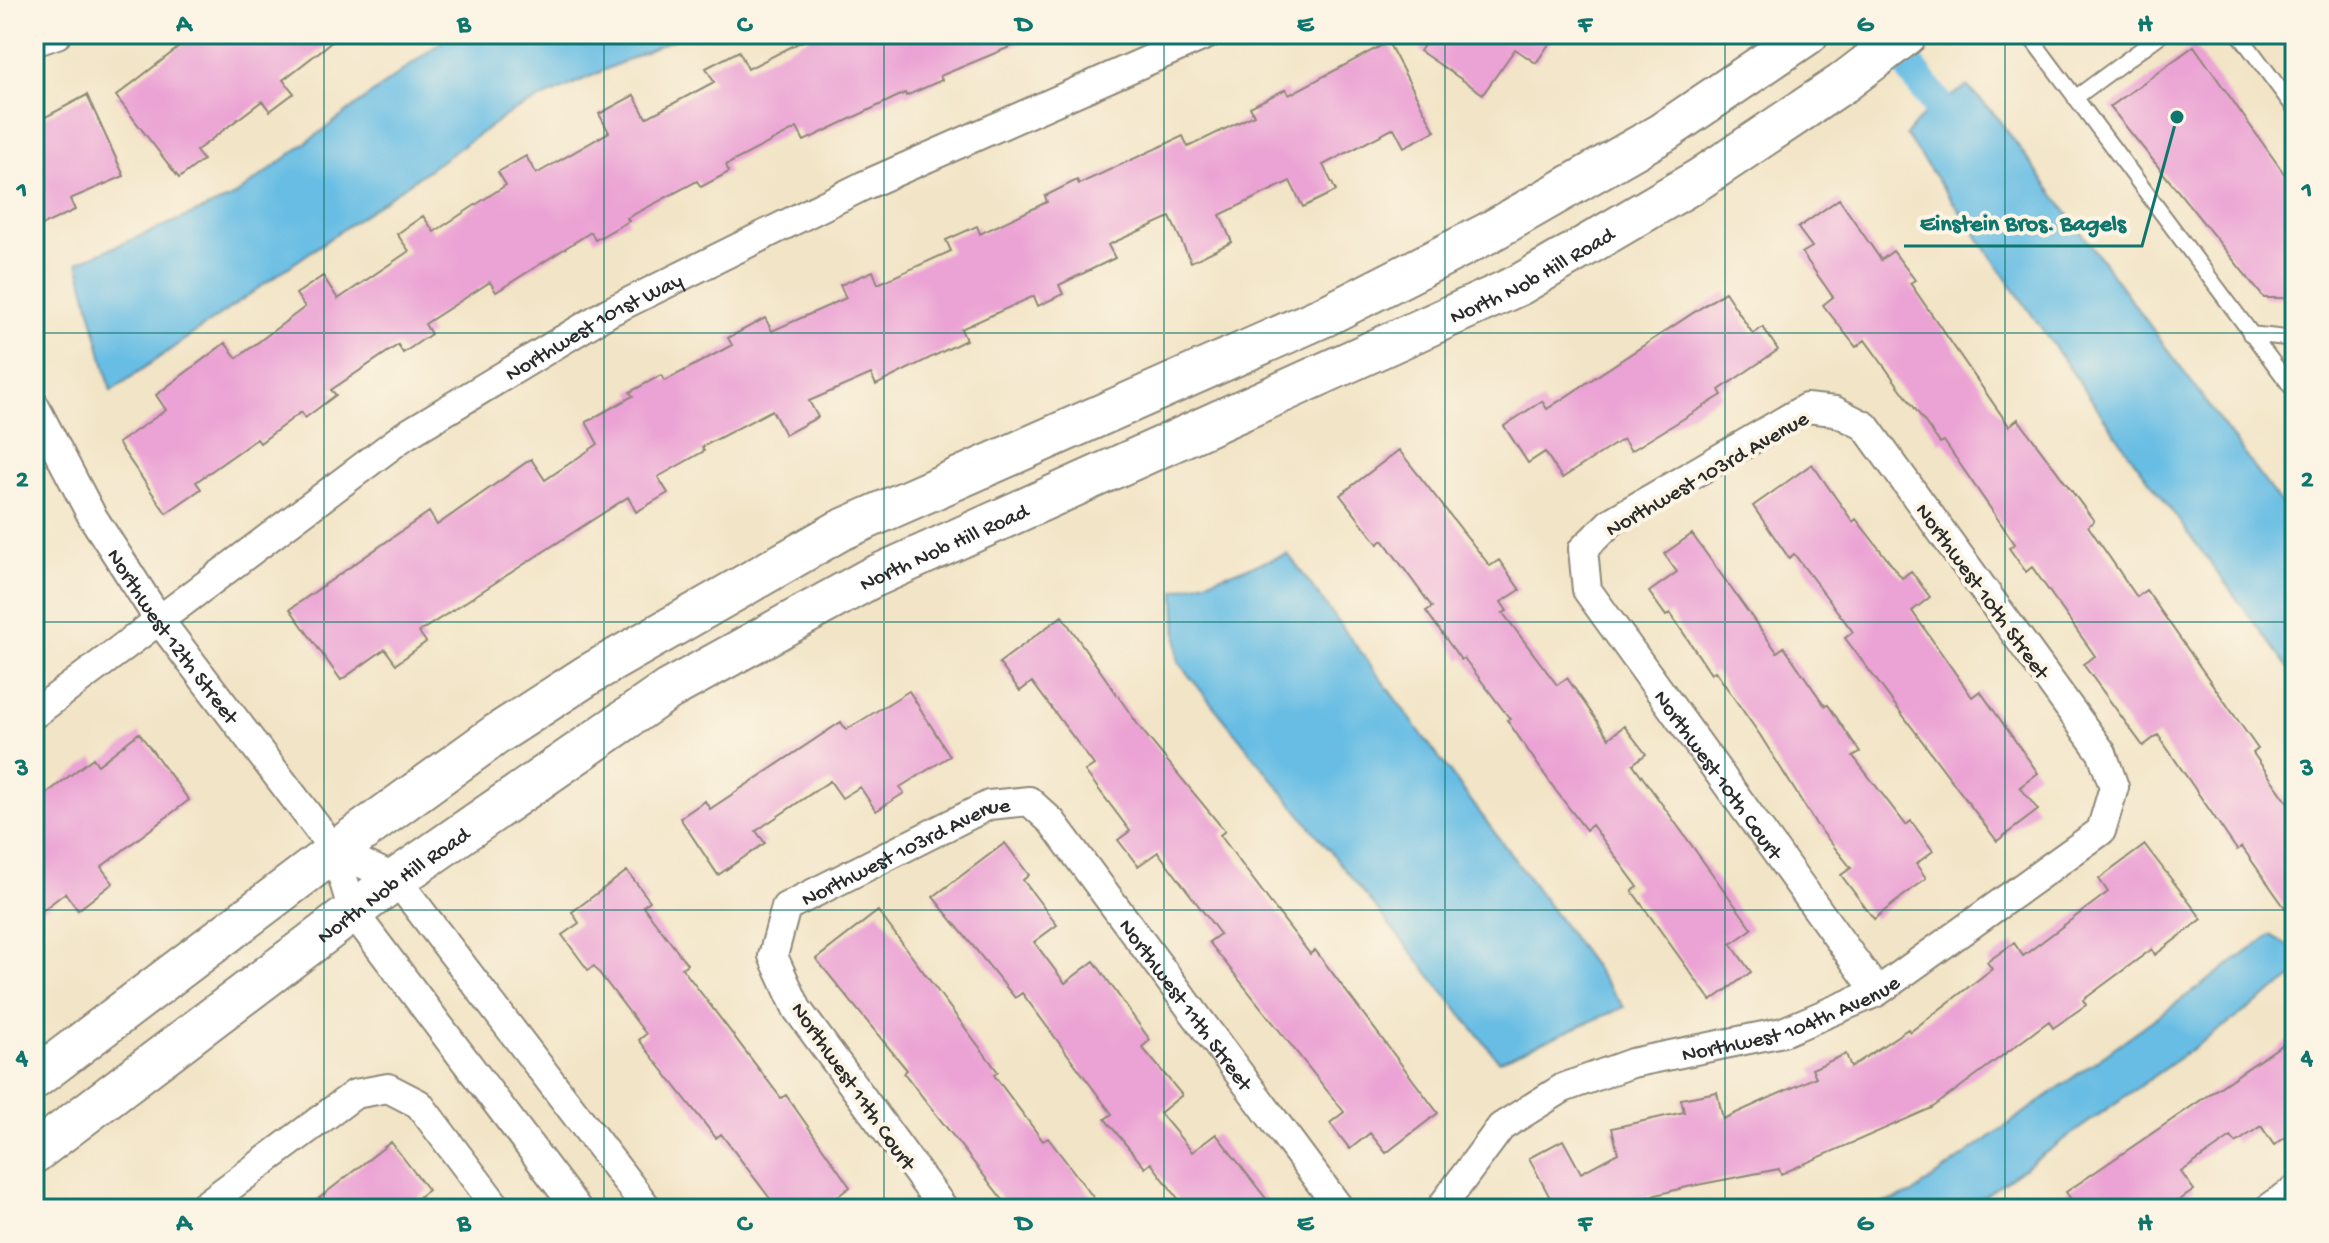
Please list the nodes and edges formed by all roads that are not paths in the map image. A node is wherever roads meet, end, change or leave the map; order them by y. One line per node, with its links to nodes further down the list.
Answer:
1 (57, 34): 8 (street)
2 (1208, 34): 17 (street, Northwest 101st Way)
3 (1808, 34): 21 (main road)
4 (1907, 34): 22 (main road, North Nob Hill Road)
5 (2028, 34): 9 (lane)
6 (2162, 34): 9 (lane)
7 (2239, 34): 10 (lane)
8 (34, 42)
9 (2075, 98): 11 (lane)
10 (2295, 109)
11 (2250, 334): 12 (lane); 13 (lane)
12 (2295, 339)
13 (2295, 392)
14 (34, 405): 17 (street, Northwest 12th Street)
15 (1835, 411): 16 (street, Northwest 103rd Avenue); 19 (street, Northwest 10th Street)
16 (1583, 549): 25 (street, Northwest 10th Court)
17 (159, 620): 18 (street, Northwest 101st Way); 21 (street, Northwest 12th Street)
18 (34, 714)
19 (2114, 787): 25 (street, Northwest 104th Avenue)
20 (1029, 801): 24 (street, Northwest 103rd Avenue); 34 (street, Northwest 11th Street)
21 (335, 851): 22 (street, Northwest 12th Street); 23 (street, Northwest 12th Street); 26 (main road)
22 (396, 879): 23 (main road, North Nob Hill Road); 32 (street, Northwest 12th Street)
23 (353, 912): 27 (main road, North Nob Hill Road); 31 (street, Northwest 12th Street)
24 (773, 956): 33 (street, Northwest 11th Court)
25 (1877, 992): 35 (street, Northwest 104th Avenue)
26 (34, 1079)
27 (34, 1153)
28 (2295, 1190): 36 (street)
29 (200, 1209): 30 (street)
30 (498, 1209)
31 (577, 1209)
32 (648, 1209)
33 (944, 1209)
34 (1340, 1209)
35 (1440, 1209)
36 (2268, 1209)

